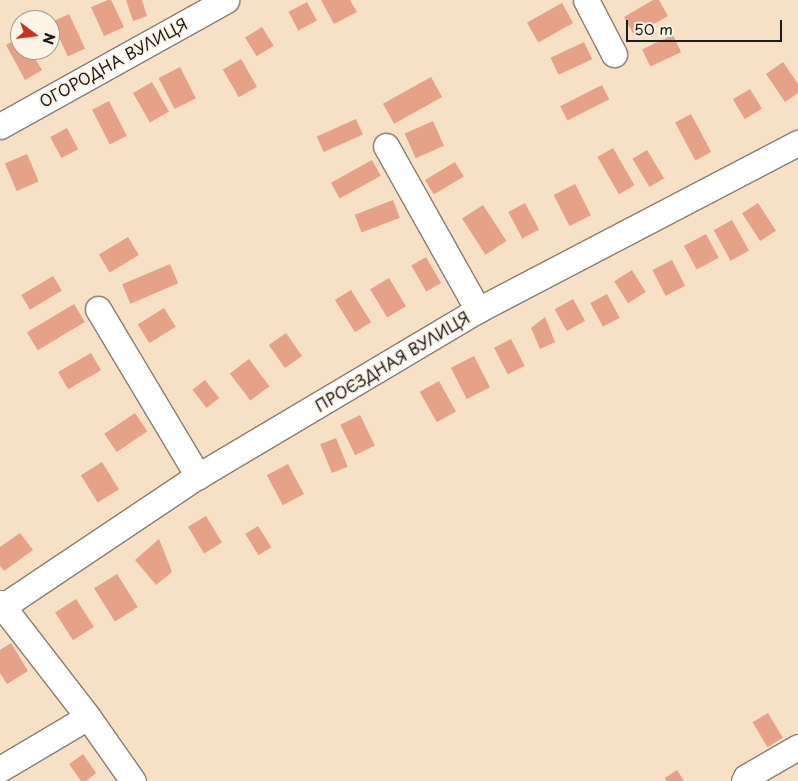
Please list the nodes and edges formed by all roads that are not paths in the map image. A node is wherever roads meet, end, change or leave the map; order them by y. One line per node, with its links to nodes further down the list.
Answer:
1 (226, 0): 4 (street, ОГОРОДНА ВУЛИЦЯ)
2 (586, 0): 3 (street)
3 (614, 54)
4 (0, 126)
5 (798, 143): 8 (street, ПРОЄЗДНАЯ ВУЛИЦЯ)
6 (386, 146): 8 (street)
7 (98, 309): 9 (street)
8 (478, 310): 9 (street, ПРОЄЗДНАЯ ВУЛИЦЯ)
9 (198, 476): 10 (street, ПРОЄЗДНАЯ ВУЛИЦЯ)
10 (1, 605): 11 (street)
11 (88, 718): 13 (street); 14 (street)
12 (798, 747): 15 (street)
13 (0, 769)
14 (133, 781)
15 (744, 781)

